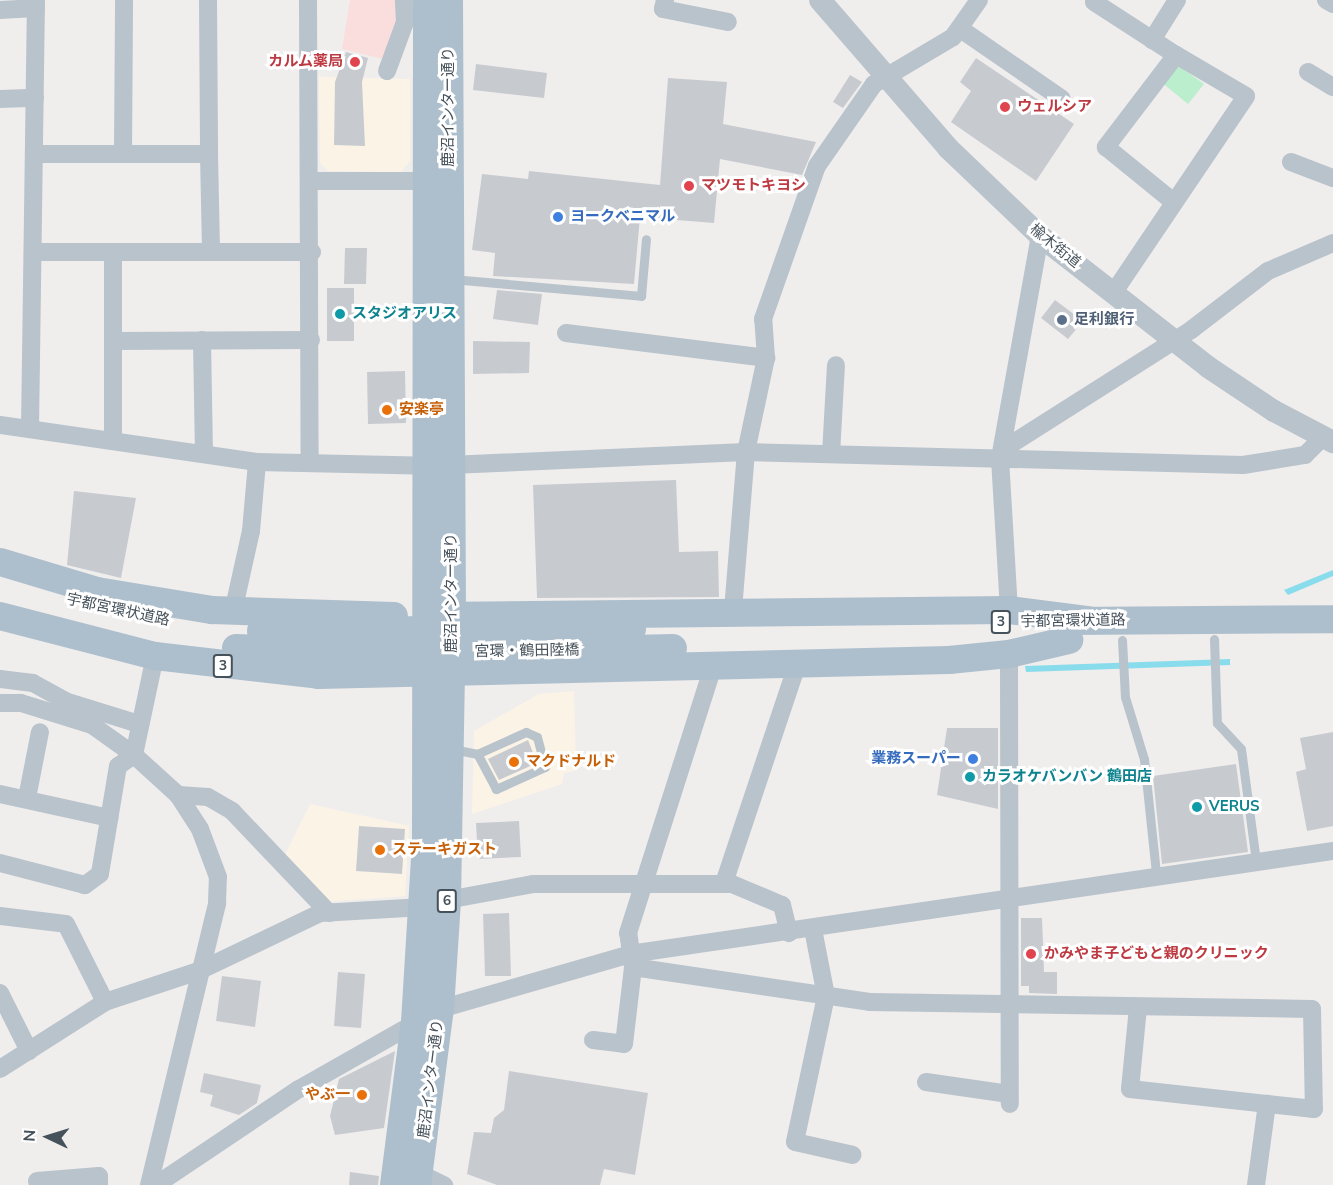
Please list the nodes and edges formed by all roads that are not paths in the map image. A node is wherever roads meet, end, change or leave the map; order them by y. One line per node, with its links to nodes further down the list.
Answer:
1 (124, 0): 27 (street)
2 (208, 0): 29 (street)
3 (309, 0): 32 (street)
4 (404, 0): 20 (street)
5 (427, 0): 33 (main road, 鹿沼インター通り / 6)
6 (449, 0): 42 (main road, 鹿沼インター通り / 6)
7 (665, 0): 16 (street)
8 (820, 0): 22 (street, 楡木街道)
9 (979, 0): 17 (street)
10 (1178, 0): 18 (street)
11 (1326, 0): 14 (street)
12 (36, 4): 15 (street); 24 (street)
13 (1105, 4): 18 (street)
14 (1333, 4)
15 (0, 10)
16 (728, 22)
17 (962, 30): 22 (street); 26 (street)
18 (1152, 40): 19 (street)
19 (1176, 55): 34 (street); 34 (street)
20 (387, 71)
21 (1308, 72): 23 (street)
22 (885, 76): 35 (street, 楡木街道); 49 (street)
23 (1333, 87)
24 (35, 98): 25 (street); 28 (street)
25 (0, 99)
26 (1062, 99)
27 (123, 153): 28 (street); 29 (street)
28 (35, 154): 38 (street)
29 (209, 154): 40 (street)
30 (1290, 164): 31 (street)
31 (1333, 178)
32 (312, 181): 33 (street); 41 (street)
33 (427, 181): 61 (main road, 鹿沼インター通り / 6)
34 (1171, 200): 43 (street)
35 (1040, 236): 43 (street, 楡木街道); 58 (street)
36 (646, 239): 42 (lane)
37 (1333, 243): 45 (street)
38 (34, 252): 39 (street); 52 (street)
39 (113, 252): 40 (street); 46 (street)
40 (211, 252): 41 (street)
41 (312, 252): 48 (street)
42 (450, 279): 61 (main road, 鹿沼インター通り / 6)
43 (1114, 292): 45 (street, 楡木街道)
44 (566, 333): 49 (street)
45 (1173, 339): 53 (street, 楡木街道); 58 (street)
46 (114, 340): 47 (street); 54 (street)
47 (202, 340): 48 (street); 56 (street)
48 (311, 340): 59 (street)
49 (766, 358): 55 (street)
50 (837, 365): 57 (street)
51 (0, 425): 52 (street)
52 (30, 429): 54 (street)
53 (1328, 439): 58 (street)
54 (113, 441): 56 (street)
55 (746, 452): 57 (street); 61 (street); 65 (street)
56 (204, 453): 60 (street)
57 (831, 454): 58 (street)
58 (1001, 454): 66 (street)
59 (310, 461): 60 (street); 61 (street)
60 (257, 462): 70 (street)
61 (439, 466): 68 (main road, 鹿沼インター通り / 6)
62 (0, 562): 70 (main road, 3)
63 (0, 581): 70 (main road, 宇都宮環状道路 / 3)
64 (0, 598): 70 (main road, 宇都宮環状道路 / 3)
65 (733, 610): 66 (main road, 3); 68 (main road, 3)
66 (1009, 610): 71 (main road, 3)
67 (0, 616): 77 (main road, 3)
68 (439, 616): 70 (main road, 3); 80 (main road, 鹿沼インター通り / 6)
69 (1333, 619): 71 (main road, 宇都宮環状道路 / 3)
70 (236, 630): 73 (main road, 宮環・鶴田陸橋 / 3, bridge)
71 (1079, 630): 73 (main road, 宇都宮環状道路 / 3); 74 (main road, 宇都宮環状道路 / 3); 76 (main road, 3)
72 (1333, 637): 75 (main road, 宇都宮環状道路 / 3)
73 (671, 638)
74 (1123, 647): 75 (main road, 宇都宮環状道路 / 3); 94 (lane)
75 (1214, 647): 92 (lane)
76 (1009, 654): 78 (main road, 3); 97 (street)
77 (155, 656): 80 (main road, 3); 83 (street)
78 (798, 662): 79 (main road, 3); 96 (street)
79 (714, 663): 80 (main road, 3); 95 (street)
80 (439, 674): 85 (main road, 鹿沼インター通り / 6); 98 (main road, 鹿沼インター通り / 6)
81 (0, 679): 83 (street)
82 (0, 703): 86 (street)
83 (139, 724): 86 (street)
84 (40, 732): 89 (street)
85 (463, 751): 85 (lane); 98 (main road, 鹿沼インター通り / 6)
86 (134, 755): 88 (street); 90 (street)
87 (0, 794): 89 (street)
88 (178, 795): 99 (street); 104 (street)
89 (27, 798): 90 (street)
90 (109, 818): 93 (street)
91 (1333, 850): 92 (street)
92 (1256, 861): 94 (street)
93 (0, 862)
94 (1156, 874): 97 (street)
95 (645, 882): 96 (street); 98 (street); 103 (street)
96 (724, 884): 102 (street)
97 (1009, 900): 101 (street); 108 (street)
98 (435, 904): 99 (street); 110 (main road, 鹿沼インター通り / 6); 111 (main road, 鹿沼インター通り / 6)
99 (329, 913): 104 (street)
100 (0, 916): 107 (street)
101 (813, 929): 102 (street); 106 (street)
102 (789, 933): 103 (street)
103 (632, 960): 106 (street); 110 (street); 112 (street)
104 (203, 968): 107 (street); 121 (street)
105 (0, 993): 113 (street)
106 (826, 996): 108 (street); 117 (street)
107 (105, 1002): 113 (street)
108 (1007, 1006): 109 (street); 115 (street)
109 (1138, 1007): 116 (street); 116 (street)
110 (440, 1009): 111 (street); 119 (main road, 鹿沼インター通り / 6)
111 (415, 1022): 119 (main road, 鹿沼インター通り / 6); 122 (street)
112 (592, 1040)
113 (29, 1051): 114 (street)
114 (0, 1069)
115 (926, 1082)
116 (1267, 1104): 124 (street)
117 (853, 1155)
118 (38, 1181): 120 (street)
119 (410, 1181): 123 (street)
120 (99, 1185)
121 (149, 1185)
122 (156, 1185)
123 (444, 1185)
124 (1256, 1185)

